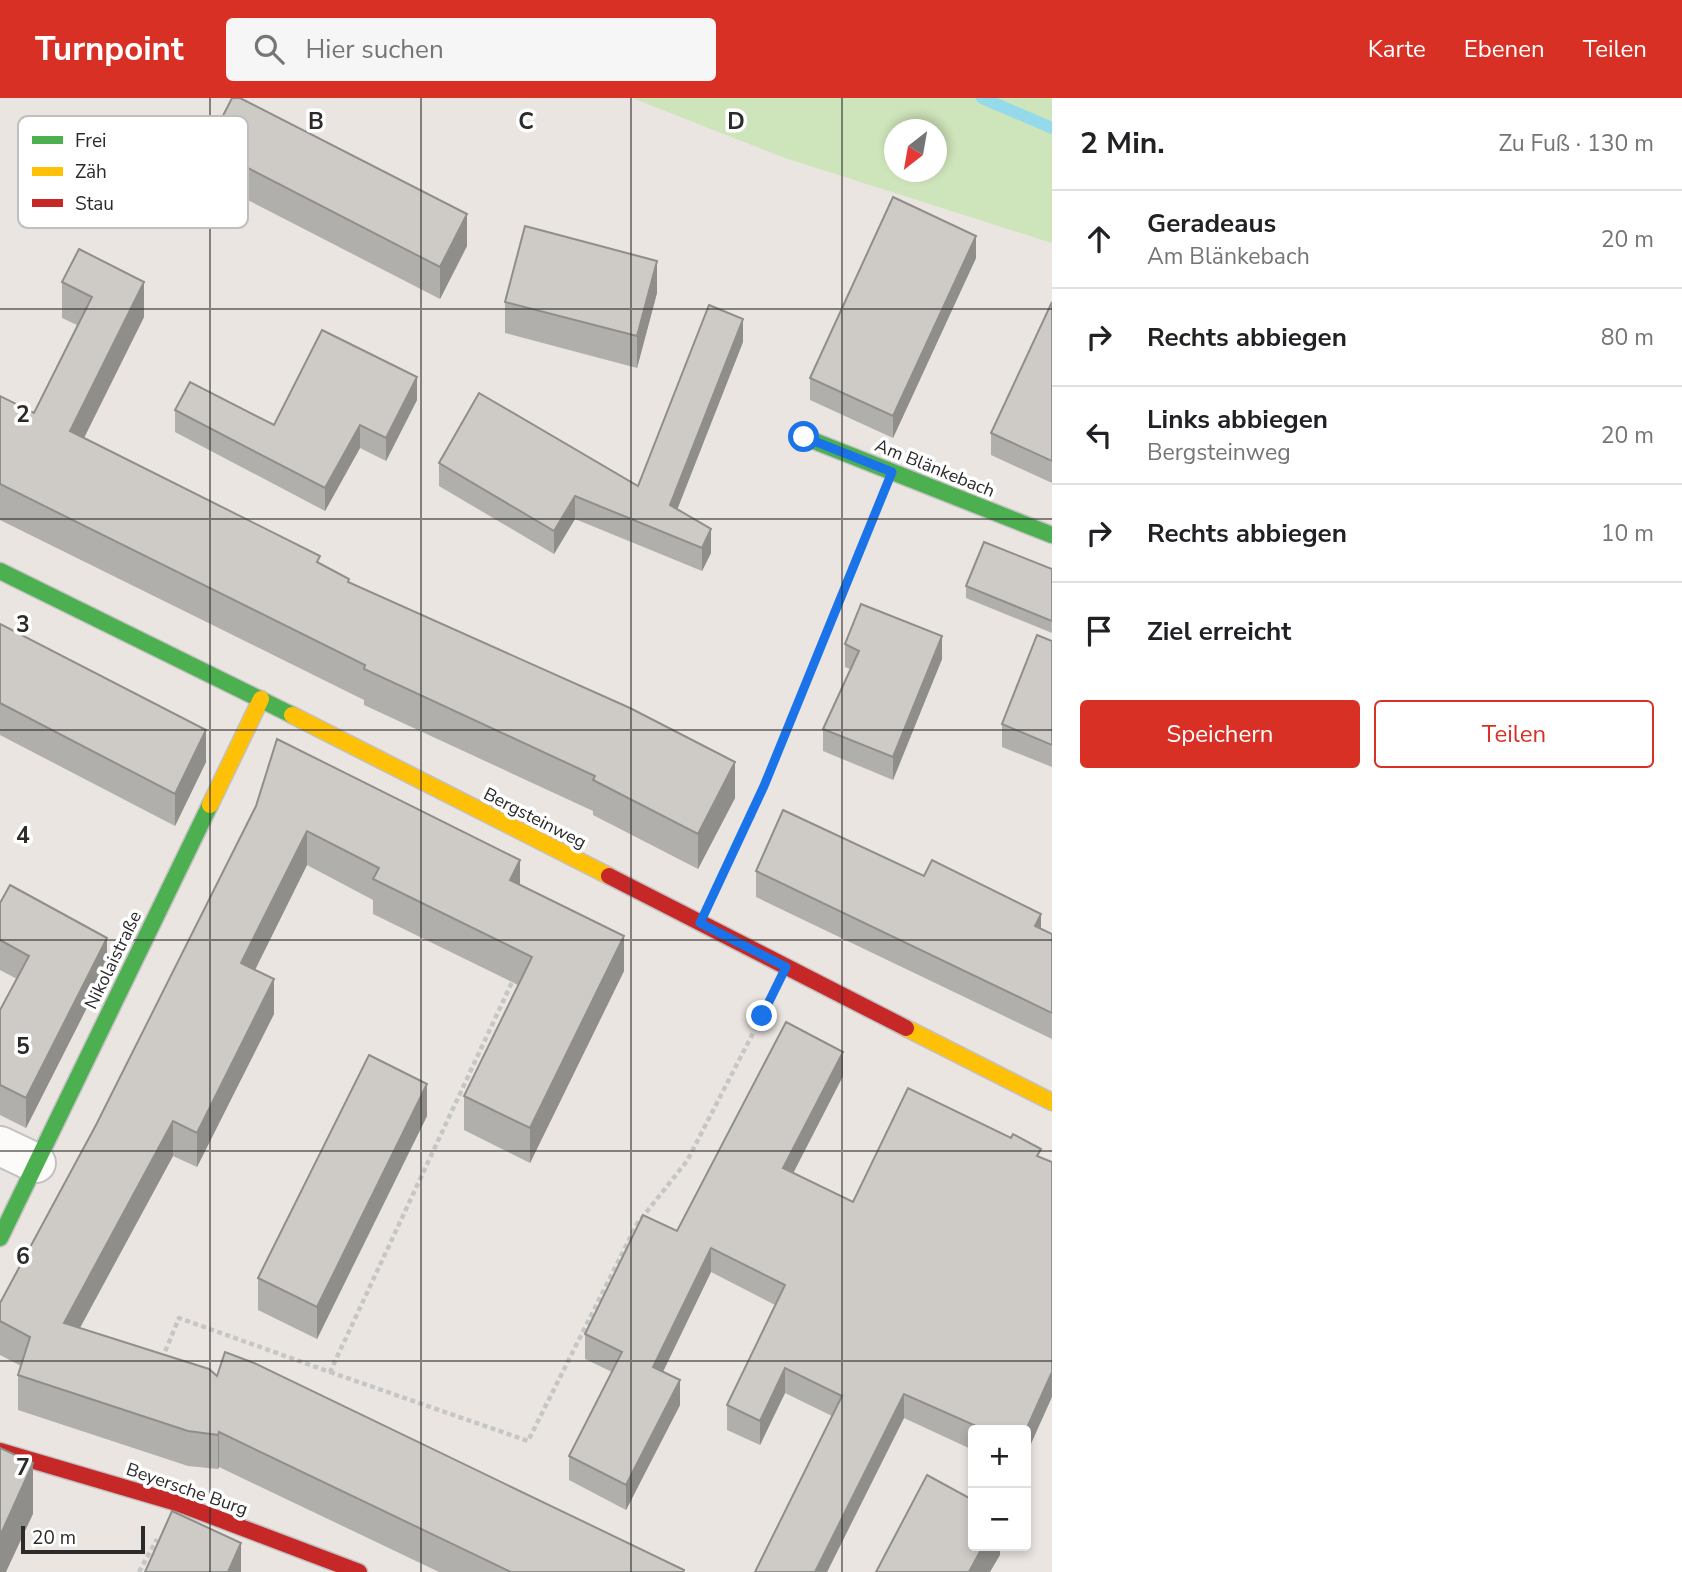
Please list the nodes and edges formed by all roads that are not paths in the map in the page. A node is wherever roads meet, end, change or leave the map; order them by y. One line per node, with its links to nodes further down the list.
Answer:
1 (804, 437): 2 (street, Am Blänkebach)
2 (1052, 535)
3 (0, 570): 4 (street, Bergsteinweg)
4 (261, 699): 5 (street, Bergsteinweg); 7 (street, Nikolaistraße)
5 (1052, 1102)
6 (0, 1146): 7 (street)
7 (36, 1163): 8 (street, Nikolaistraße)
8 (0, 1238)
9 (0, 1451): 10 (street, Beyersche Burg)
10 (359, 1572)

